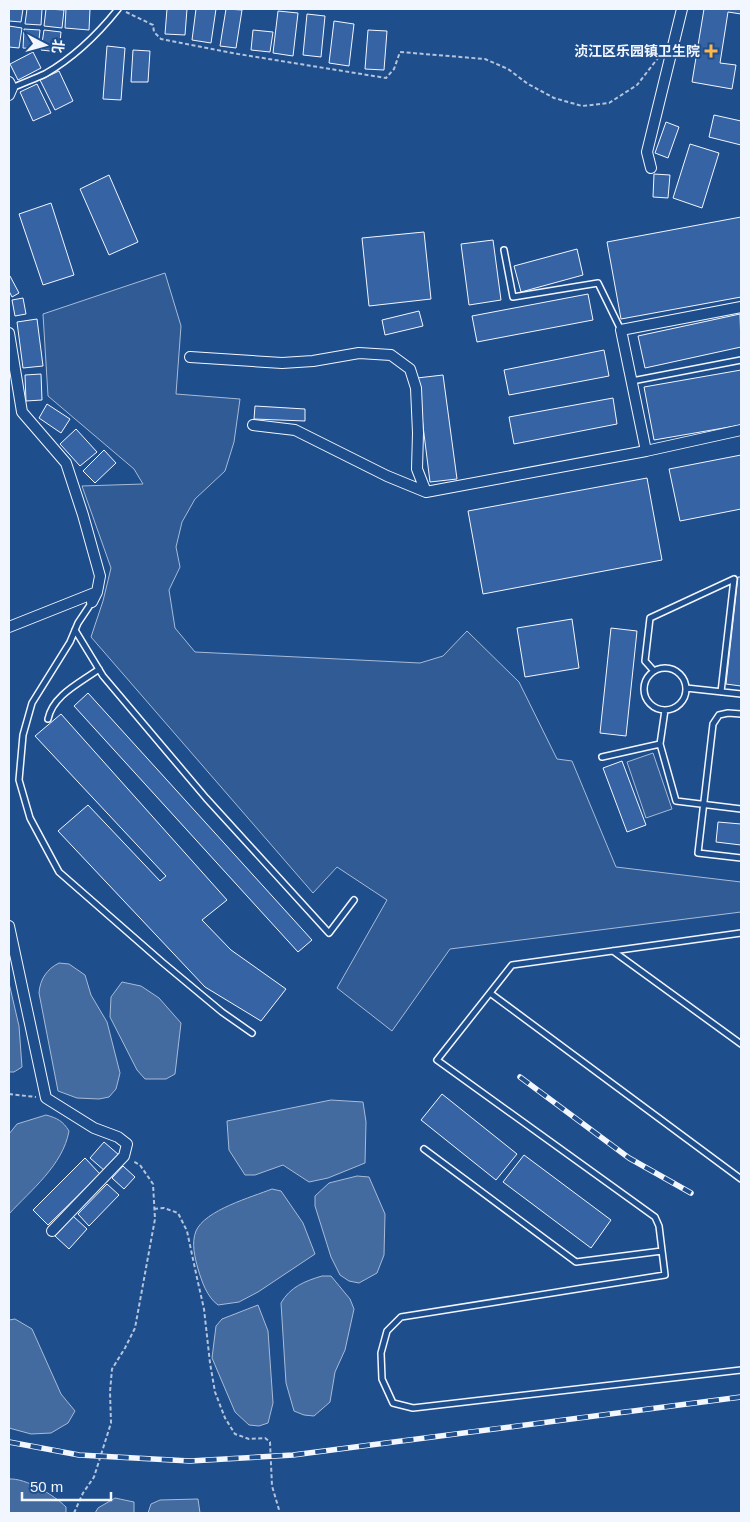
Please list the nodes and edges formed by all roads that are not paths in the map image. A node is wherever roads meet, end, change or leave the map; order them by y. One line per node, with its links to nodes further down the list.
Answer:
1 (120, 9): 3 (lane)
2 (682, 9): 4 (street)
3 (10, 88)
4 (651, 168)
5 (504, 250): 7 (lane)
6 (741, 307): 7 (street)
7 (621, 330): 11 (street)
8 (9, 333): 16 (street)
9 (190, 357): 15 (street)
10 (741, 360): 11 (lane)
11 (632, 381): 14 (street)
12 (253, 425): 15 (street)
13 (741, 430): 14 (street)
14 (646, 451): 15 (street)
15 (426, 492)
16 (97, 592): 17 (street); 18 (street)
17 (92, 602): 19 (lane)
18 (9, 628)
19 (75, 630): 20 (lane); 38 (lane)
20 (99, 669): 27 (lane); 33 (lane)
21 (654, 671): 22 (lane); 23 (lane); 25 (lane)
22 (686, 688): 23 (lane); 25 (lane)
23 (721, 692): 24 (lane)
24 (741, 694)
25 (665, 710): 28 (lane)
26 (741, 714): 30 (lane)
27 (48, 719)
28 (660, 744): 29 (lane); 30 (lane)
29 (602, 757)
30 (703, 804): 31 (lane); 32 (lane)
31 (741, 809)
32 (741, 858)
33 (354, 900)
34 (9, 926): 42 (street)
35 (741, 933): 36 (lane)
36 (612, 951): 37 (lane); 39 (lane)
37 (490, 993): 41 (lane); 43 (lane)
38 (252, 1034)
39 (741, 1044)
40 (424, 1149): 43 (lane)
41 (741, 1179)
42 (52, 1231)
43 (662, 1251): 44 (lane)
44 (741, 1370)

